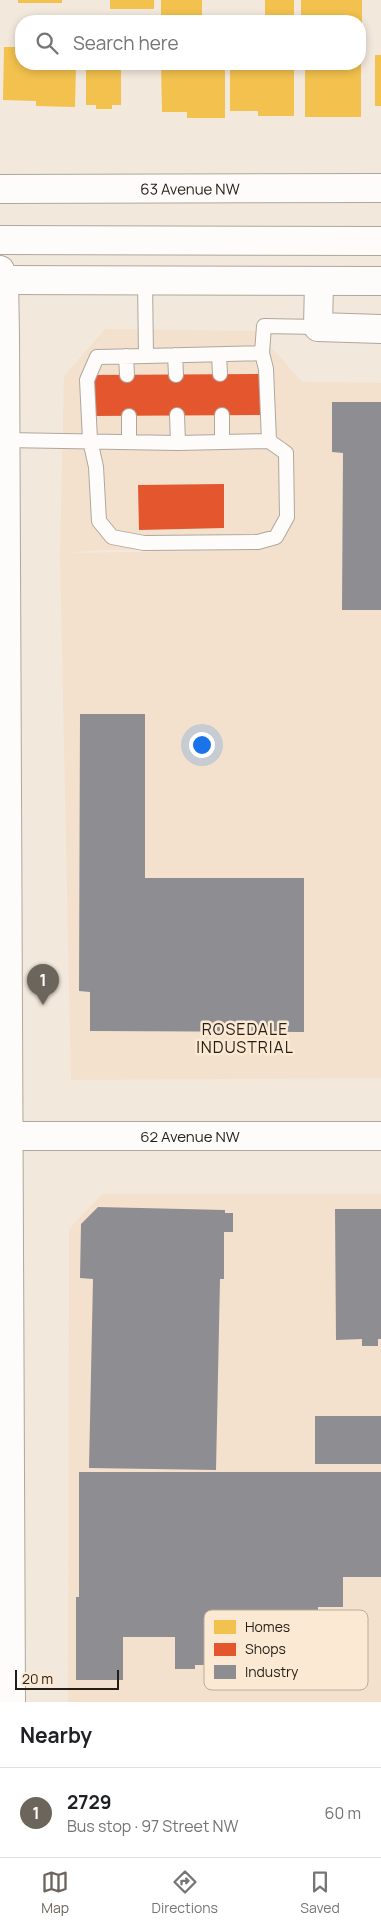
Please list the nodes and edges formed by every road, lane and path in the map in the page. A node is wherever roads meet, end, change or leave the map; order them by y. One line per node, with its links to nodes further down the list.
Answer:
1 (381, 188): 2 (street, 63 Avenue NW)
2 (0, 189)
3 (0, 240): 4 (street)
4 (381, 242)
5 (1, 277): 6 (street); 11 (street)
6 (145, 280): 8 (street); 16 (lane)
7 (381, 281): 8 (street)
8 (319, 282): 9 (street)
9 (318, 327): 10 (street); 12 (lane)
10 (381, 329)
11 (3, 335): 23 (street)
12 (262, 353): 14 (lane); 25 (lane)
13 (175, 355): 14 (lane); 16 (lane); 19 (lane)
14 (219, 355): 17 (lane)
15 (126, 356): 16 (lane); 18 (lane); 24 (lane)
16 (146, 356)
17 (220, 374)
18 (127, 375)
19 (176, 375)
20 (177, 415): 28 (lane)
21 (222, 415): 27 (lane)
22 (129, 416): 26 (lane)
23 (5, 440): 24 (lane); 29 (street)
24 (90, 440): 25 (lane); 26 (lane)
25 (269, 441): 27 (lane)
26 (130, 442): 28 (lane)
27 (222, 442): 28 (lane)
28 (178, 443)
29 (4, 899): 30 (street)
30 (4, 1136): 31 (street, 62 Avenue NW); 32 (street)
31 (381, 1136)
32 (11, 1702)

